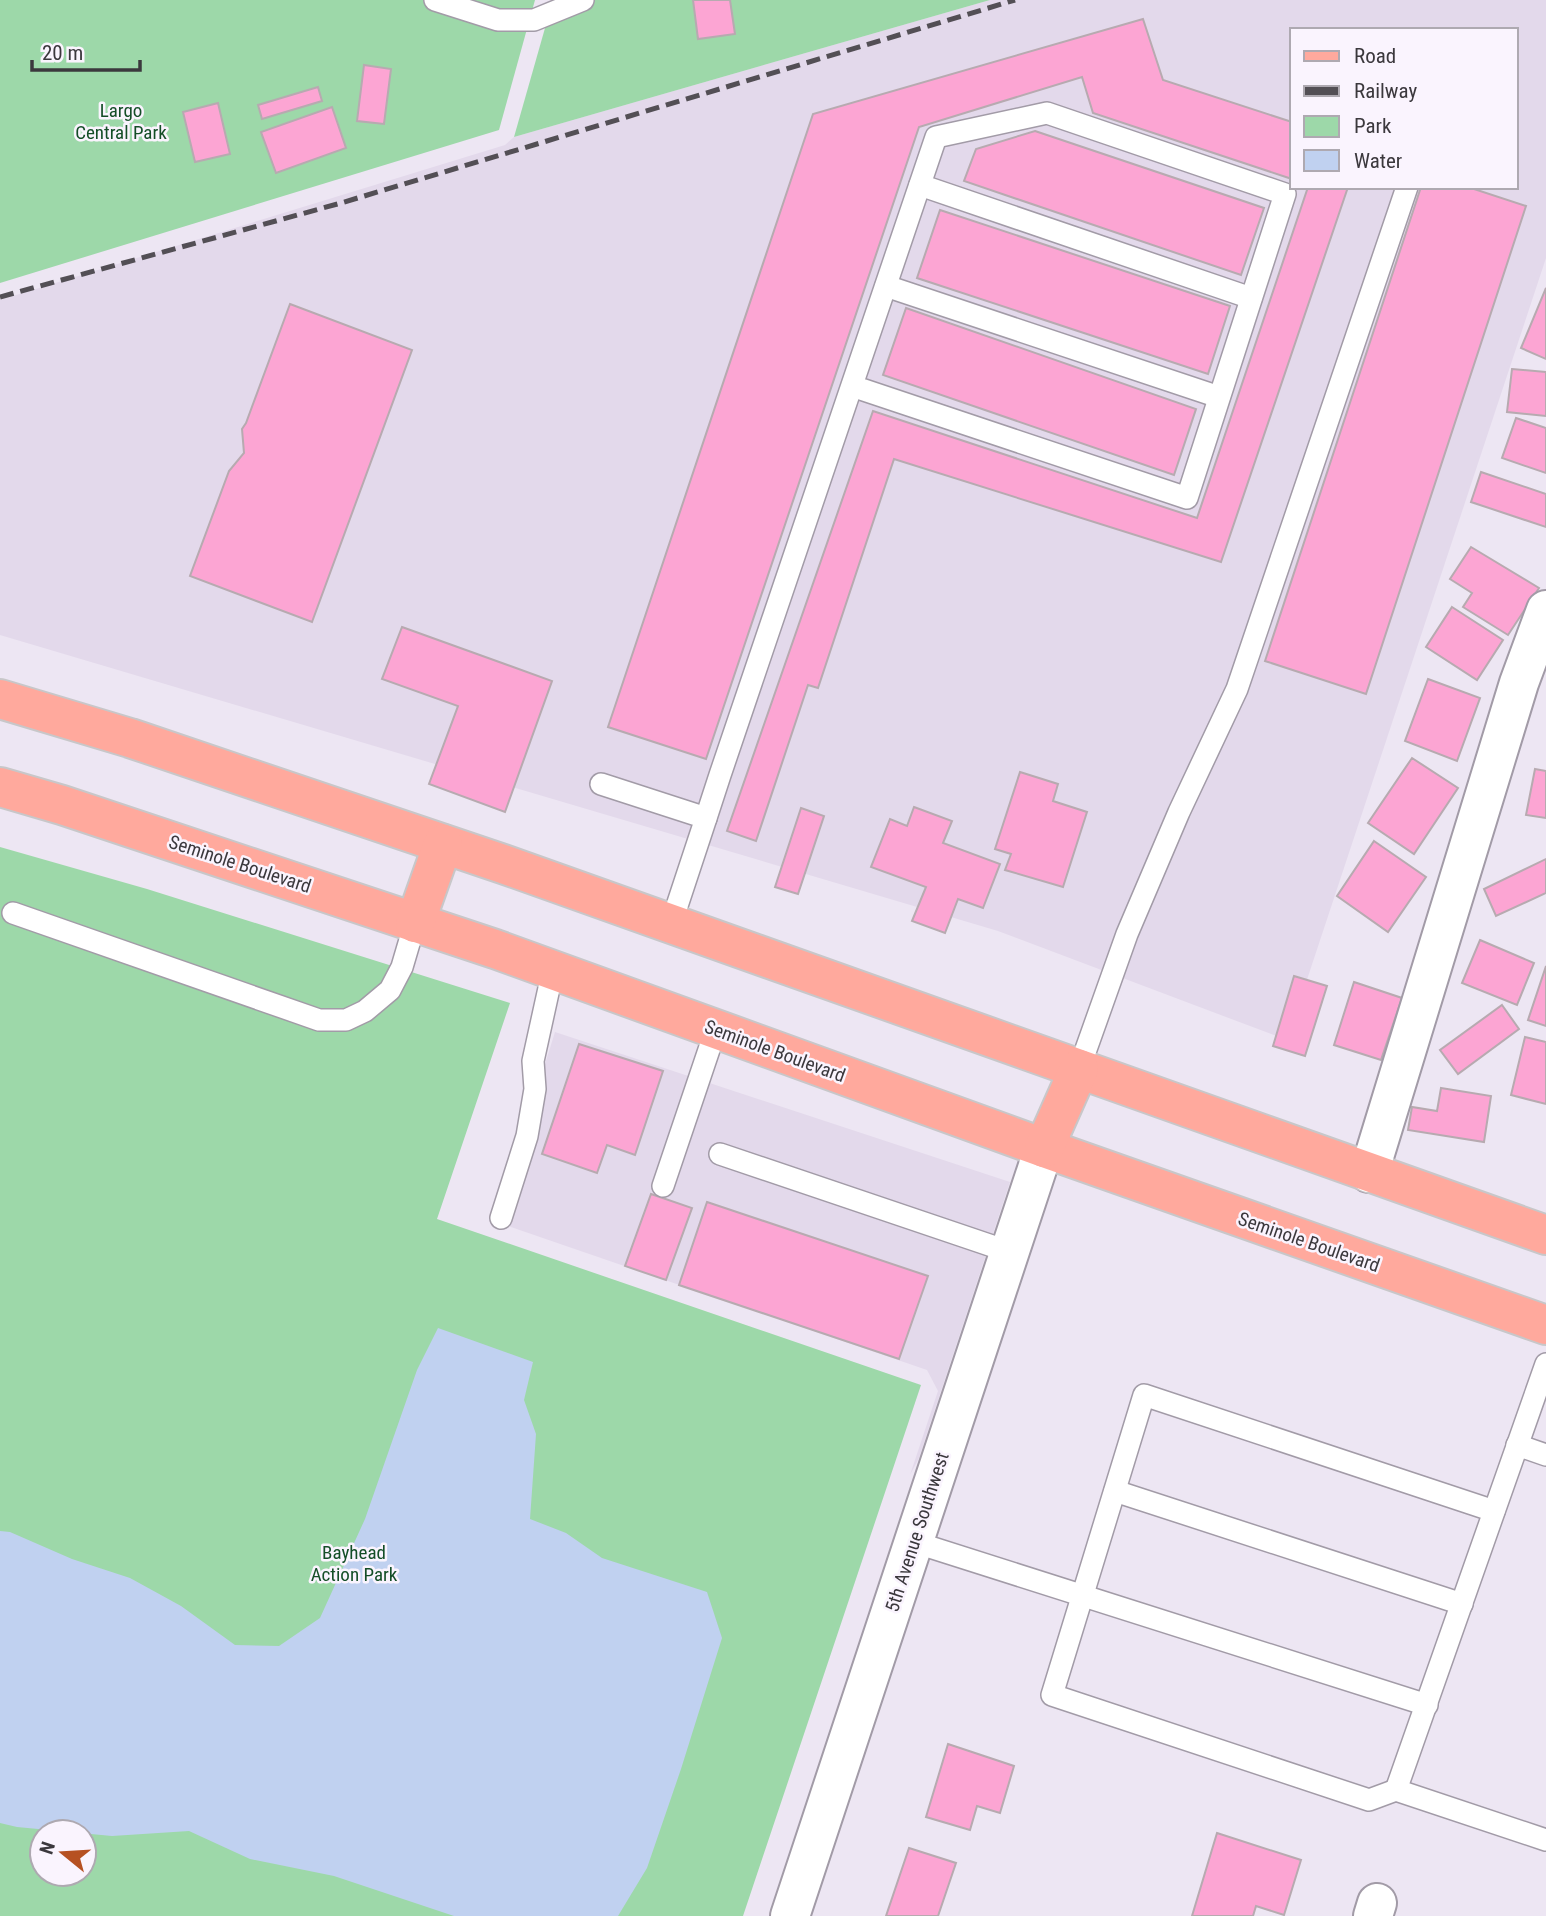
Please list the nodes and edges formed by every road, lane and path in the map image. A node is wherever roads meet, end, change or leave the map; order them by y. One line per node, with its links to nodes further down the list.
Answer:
1 (435, 0): 2 (lane)
2 (583, 0)
3 (920, 185): 5 (lane); 6 (lane); 6 (lane)
4 (1406, 189): 20 (lane)
5 (886, 286): 7 (lane); 8 (lane)
6 (1251, 298): 8 (lane)
7 (852, 386): 8 (lane); 13 (lane)
8 (1219, 397)
9 (1546, 610): 23 (street)
10 (0, 699): 14 (main road)
11 (601, 784): 13 (lane)
12 (0, 787): 16 (main road, Seminole Boulevard)
13 (706, 818): 17 (lane)
14 (443, 844): 16 (main road); 17 (main road)
15 (13, 913): 16 (lane)
16 (415, 923): 18 (main road, Seminole Boulevard)
17 (671, 924): 20 (main road)
18 (553, 970): 19 (main road, Seminole Boulevard); 25 (lane)
19 (716, 1029): 21 (main road, Seminole Boulevard); 24 (lane)
20 (1079, 1069): 21 (main road); 23 (main road)
21 (1044, 1148): 27 (street, 5th Avenue Southwest); 28 (main road, Seminole Boulevard)
22 (720, 1154): 27 (lane)
23 (1369, 1173): 26 (main road)
24 (663, 1186)
25 (501, 1218)
26 (1546, 1235)
27 (1010, 1252): 34 (street, 5th Avenue Southwest)
28 (1546, 1325)
29 (1546, 1364): 30 (lane)
30 (1517, 1445): 31 (lane); 33 (lane)
31 (1546, 1455)
32 (1115, 1491): 33 (lane); 35 (lane); 36 (lane)
33 (1494, 1511): 36 (lane)
34 (914, 1542): 35 (lane); 40 (street, 5th Avenue Southwest)
35 (1083, 1597): 37 (lane); 38 (lane)
36 (1462, 1604): 37 (lane)
37 (1427, 1704): 38 (lane)
38 (1396, 1790): 39 (lane)
39 (1546, 1840)
40 (790, 1916)

